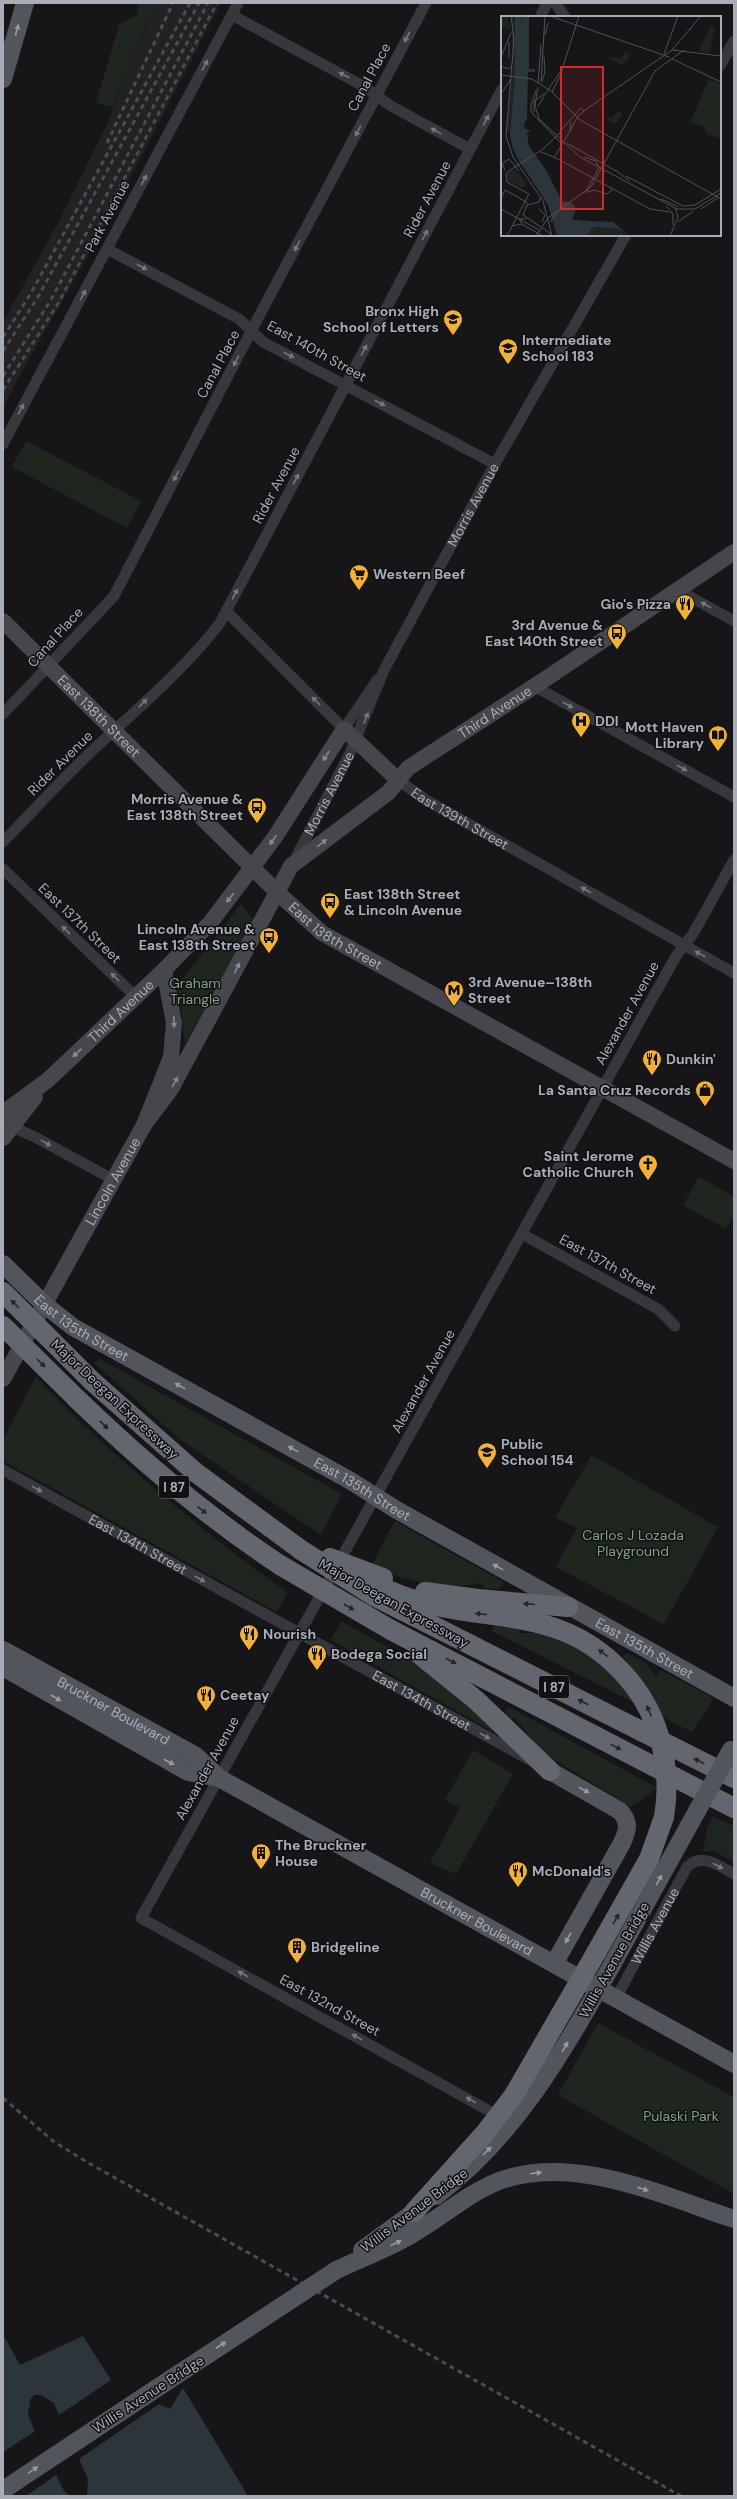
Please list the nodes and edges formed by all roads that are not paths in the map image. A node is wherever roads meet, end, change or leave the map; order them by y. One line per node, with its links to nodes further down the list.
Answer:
1 (25, 3): 10 (main road, one-way to 1)
2 (238, 3): 6 (street, Park Avenue)
3 (426, 3): 14 (street, Canal Place, one-way to 14)
4 (547, 3): 7 (street)
5 (555, 3): 8 (street)
6 (232, 15): 14 (street, one-way to 6); 17 (street, Park Avenue, one-way to 6)
7 (540, 16)
8 (564, 16)
9 (734, 41): 11 (street)
10 (6, 56): 12 (main road)
11 (721, 64)
12 (3, 79)
13 (501, 91): 15 (street, Rider Avenue, one-way to 13)
14 (376, 96): 15 (street, one-way to 14); 18 (street, Canal Place, one-way to 18)
15 (470, 149): 19 (street, Rider Avenue, one-way to 15)
16 (625, 236): 21 (street, Morris Avenue)
17 (107, 249): 18 (street, East 140th Street, one-way to 18); 20 (street, Park Avenue, one-way to 17)
18 (252, 331): 19 (street, East 140th Street, one-way to 19); 27 (street, Canal Place, one-way to 27)
19 (346, 384): 21 (street, East 140th Street, one-way to 21); 24 (street, Rider Avenue, one-way to 19)
20 (3, 444)
21 (495, 464): 28 (street, Morris Avenue)
22 (734, 552): 23 (main road, Third Avenue)
23 (678, 590): 26 (street, one-way to 23); 29 (main road, Third Avenue)
24 (226, 611): 31 (street, East 139th Street, one-way to 24); 32 (street, Rider Avenue, one-way to 24)
25 (3, 621): 27 (main road, East 138th Street)
26 (734, 621)
27 (50, 665): 30 (street, Canal Place); 32 (main road, East 138th Street)
28 (384, 670): 31 (street); 33 (street, Morris Avenue, one-way to 28)
29 (534, 686): 34 (main road, Third Avenue); 35 (street, one-way to 35)
30 (3, 714)
31 (344, 729): 33 (main road, East 139th Street); 39 (main road, Morris Avenue, one-way to 39)
32 (115, 730): 36 (street, Rider Avenue); 39 (main road, East 138th Street)
33 (356, 741): 34 (main road, East 139th Street); 38 (street, Morris Avenue)
34 (398, 780): 38 (main road, Third Avenue, one-way to 34); 42 (street, East 139th Street, one-way to 34)
35 (734, 797)
36 (3, 842)
37 (734, 860): 42 (street, Alexander Avenue)
38 (291, 866): 41 (main road, Third Avenue)
39 (253, 867): 41 (main road, East 138th Street); 43 (main road, Third Avenue, one-way to 43)
40 (3, 869): 45 (street, East 137th Street, one-way to 40)
41 (278, 893): 46 (main road, East 138th Street); 47 (main road, Third Avenue, one-way to 41)
42 (684, 945): 44 (street, East 139th Street, one-way to 42); 46 (street, Alexander Avenue)
43 (164, 970): 45 (main road, Third Avenue); 47 (main road, Lincoln Avenue, one-way to 47)
44 (734, 972)
45 (136, 997): 48 (main road, Third Avenue, one-way to 48)
46 (603, 1087): 49 (main road, East 138th Street); 51 (street, Alexander Avenue)
47 (144, 1125): 50 (main road, Lincoln Avenue)
48 (5, 1127): 50 (street, one-way to 50)
49 (734, 1161)
50 (114, 1180): 54 (main road, Lincoln Avenue)
51 (522, 1234): 56 (street, East 137th Street); 60 (street, Alexander Avenue)
52 (3, 1264): 54 (main road, East 135th Street)
53 (3, 1292): 61 (highway, Major Deegan Expressway / I 87, one-way to 53, bridge)
54 (45, 1305): 57 (main road, Lincoln Avenue); 60 (main road, East 135th Street, one-way to 54)
55 (3, 1326): 64 (highway, Major Deegan Expressway / I 87, one-way to 64, bridge)
56 (675, 1326)
57 (8, 1357): 58 (main road, Lincoln Avenue)
58 (3, 1379)
59 (3, 1470): 65 (street, East 134th Street, one-way to 65)
60 (376, 1497): 63 (main road, East 135th Street, one-way to 60); 65 (street, Alexander Avenue)
61 (302, 1547): 62 (highway, Major Deegan Expressway / I 87, bridge); 62 (highway, bridge)
62 (379, 1586): 63 (highway, one-way to 62); 72 (highway, Major Deegan Expressway / I 87, one-way to 62); 76 (highway, one-way to 62, bridge)
63 (568, 1607): 68 (main road, East 135th Street)
64 (391, 1630): 70 (highway); 73 (highway, Major Deegan Expressway / I 87, one-way to 73)
65 (299, 1634): 70 (street, East 134th Street, one-way to 70); 71 (street, Alexander Avenue)
66 (3, 1650): 71 (main road, Bruckner Boulevard)
67 (3, 1668): 71 (main road, Bruckner Boulevard, one-way to 71)
68 (734, 1698)
69 (733, 1748): 76 (main road, Willis Avenue Bridge, one-way to 69, bridge)
70 (550, 1771): 77 (main road, East 134th Street, one-way to 77)
71 (219, 1778): 75 (street, Alexander Avenue); 77 (main road, Bruckner Boulevard)
72 (734, 1778)
73 (734, 1808)
74 (734, 1874): 79 (street, Willis Avenue, one-way to 74)
75 (141, 1918): 78 (street, East 132nd Street, one-way to 75)
76 (604, 1958): 81 (highway, one-way to 76, bridge)
77 (554, 1964): 78 (main road, Bruckner Boulevard)
78 (588, 1982): 79 (main road, Bruckner Boulevard)
79 (616, 1998): 80 (main road, Bruckner Boulevard)
80 (734, 2064)
81 (414, 2212): 83 (main road, Willis Avenue Bridge)
82 (734, 2218): 83 (main road, one-way to 82)
83 (335, 2271): 84 (main road, Willis Avenue Bridge, one-way to 83, bridge)
84 (3, 2490)

